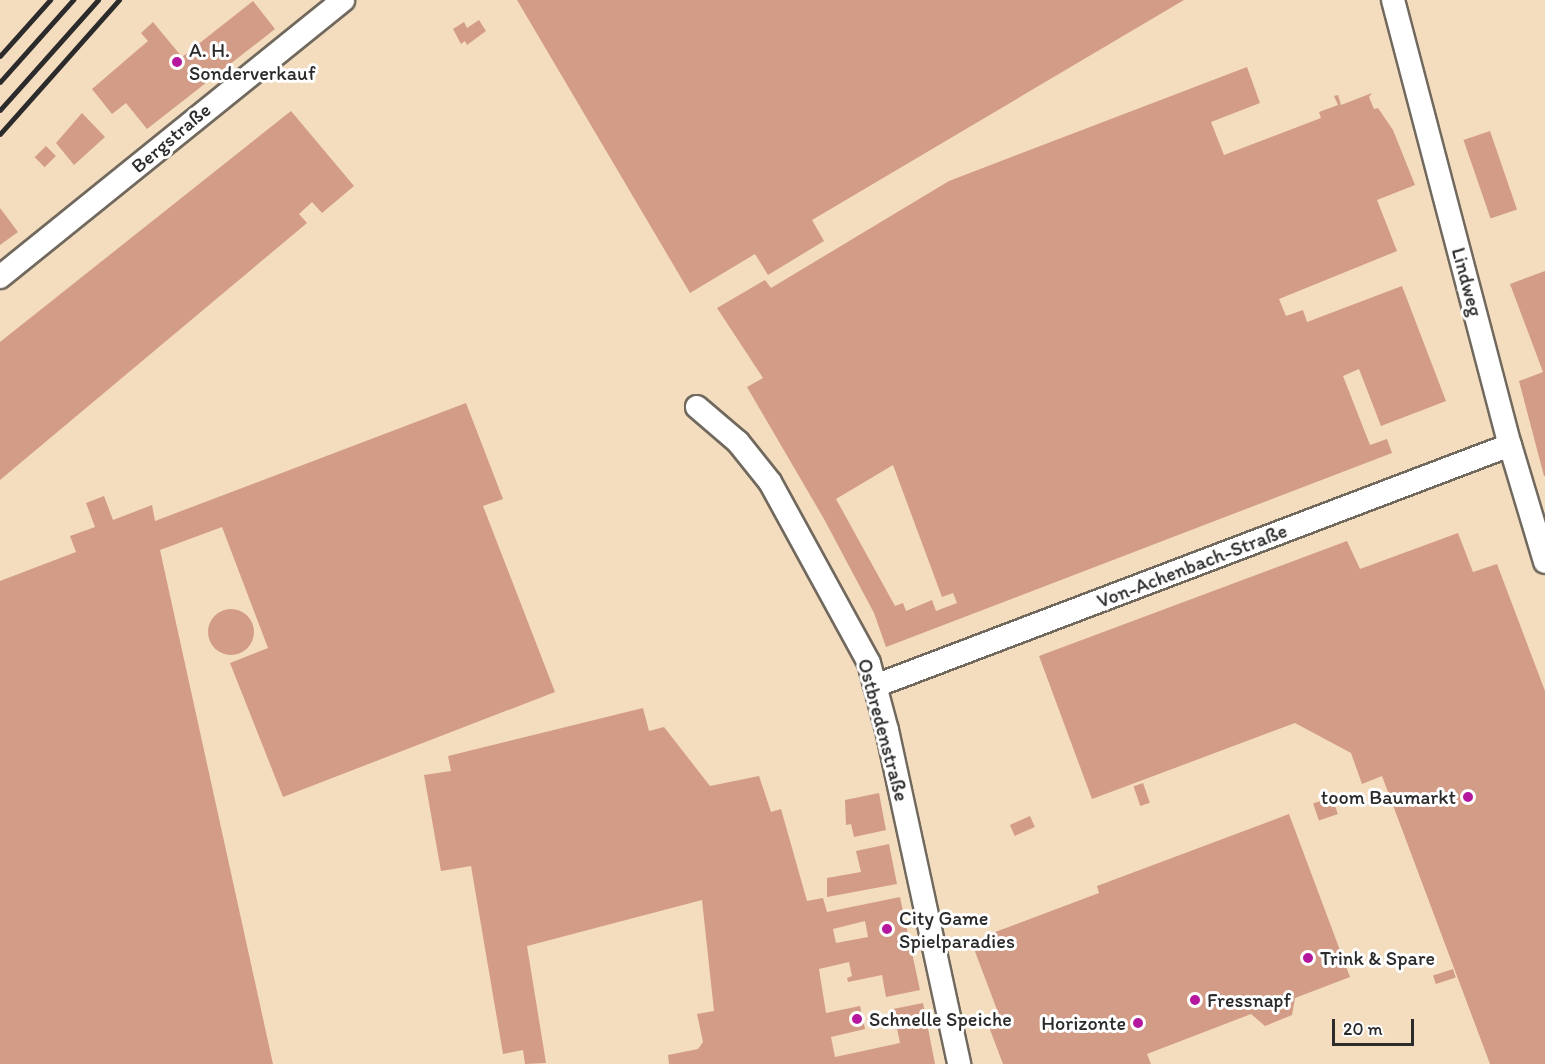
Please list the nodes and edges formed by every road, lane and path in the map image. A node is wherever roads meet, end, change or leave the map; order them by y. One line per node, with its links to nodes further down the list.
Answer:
1 (343, 0): 3 (street, Bergstraße)
2 (1393, 0): 5 (street, Lindweg)
3 (0, 277)
4 (697, 407): 7 (street, Ostbredenstraße)
5 (1510, 445): 6 (street, Lindweg); 7 (street, Von-Achenbach-Straße)
6 (1545, 562)
7 (875, 686): 8 (street, Ostbredenstraße)
8 (959, 1064)

